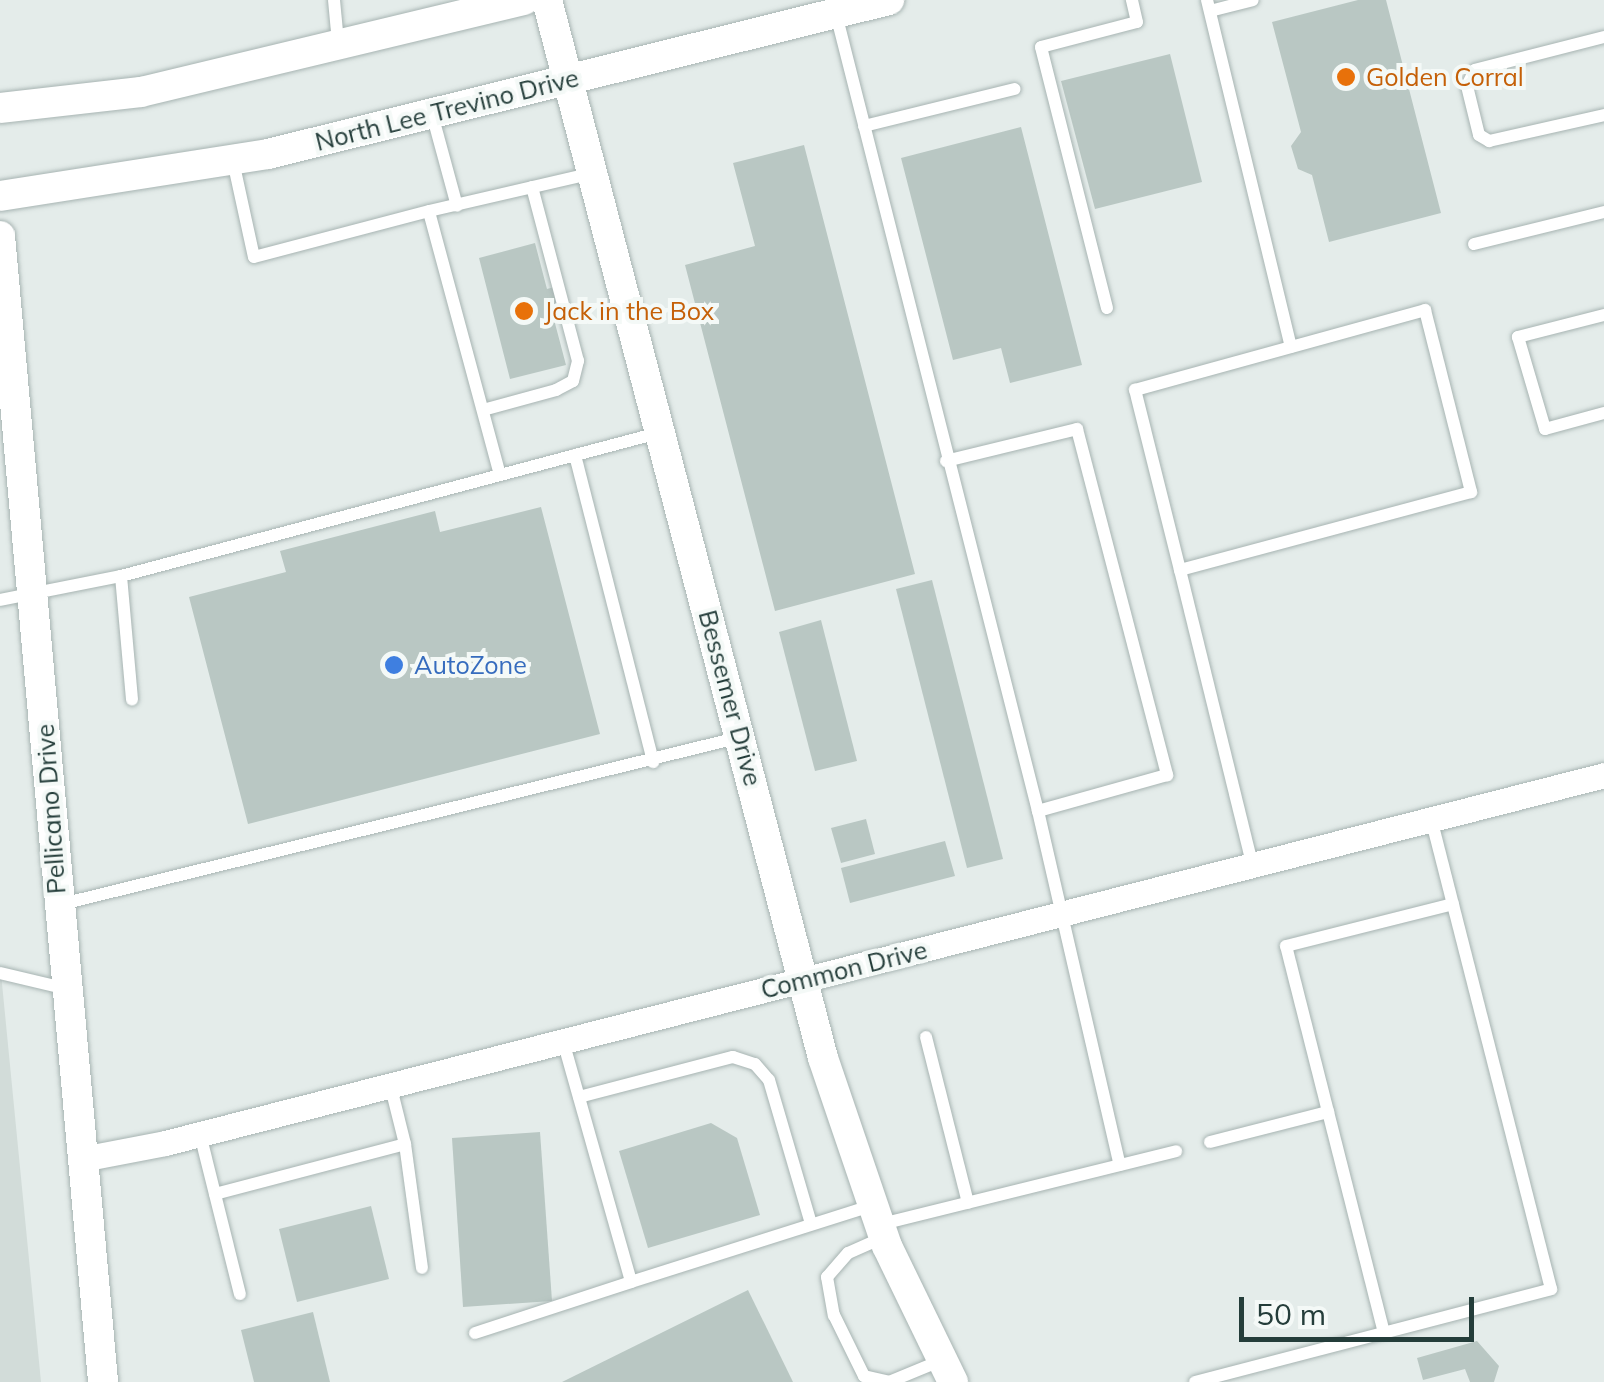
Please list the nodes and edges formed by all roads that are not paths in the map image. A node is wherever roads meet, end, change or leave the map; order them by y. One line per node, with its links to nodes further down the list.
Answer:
1 (334, 0): 11 (lane)
2 (524, 0): 8 (main road)
3 (547, 0): 12 (main road, Bessemer Drive)
4 (889, 0): 9 (main road, North Lee Trevino Drive)
5 (1132, 0): 28 (lane)
6 (1254, 0): 7 (lane)
7 (1209, 6): 30 (lane)
8 (446, 10): 11 (main road)
9 (836, 14): 12 (main road, North Lee Trevino Drive); 17 (lane)
10 (1604, 37): 16 (lane)
11 (338, 46): 14 (main road)
12 (569, 79): 15 (main road, North Lee Trevino Drive); 19 (main road, Bessemer Drive)
13 (1014, 89): 17 (lane)
14 (0, 108)
15 (431, 112): 18 (main road, North Lee Trevino Drive); 22 (lane)
16 (1604, 116)
17 (864, 126): 35 (lane)
18 (233, 161): 21 (main road, North Lee Trevino Drive); 23 (lane)
19 (596, 172): 20 (lane); 33 (main road, Bessemer Drive)
20 (532, 187): 22 (lane); 31 (lane)
21 (0, 196)
22 (456, 206): 23 (lane)
23 (429, 211): 31 (lane)
24 (1604, 212): 26 (lane)
25 (0, 236): 27 (main road, Pellicano Drive)
26 (1474, 244)
27 (3, 297): 39 (main road, Pellicano Drive)
28 (1107, 308)
29 (1604, 315): 32 (lane)
30 (1292, 347): 37 (lane); 37 (lane)
31 (483, 410): 36 (lane)
32 (1604, 413)
33 (661, 433): 34 (lane); 42 (main road, Bessemer Drive)
34 (575, 455): 36 (lane); 43 (lane)
35 (946, 461): 45 (lane); 45 (lane)
36 (500, 475): 38 (lane)
37 (1180, 570): 47 (lane)
38 (121, 576): 39 (lane); 41 (lane)
39 (34, 597): 40 (lane); 48 (main road, Pellicano Drive)
40 (0, 600)
41 (132, 700)
42 (740, 737): 43 (lane); 52 (main road, Bessemer Drive)
43 (653, 762): 48 (lane)
44 (1604, 774): 46 (street, Common Drive)
45 (1038, 811): 50 (lane)
46 (1431, 818): 47 (street, Common Drive); 49 (lane)
47 (1252, 864): 50 (street, Common Drive)
48 (58, 904): 53 (main road, Pellicano Drive)
49 (1453, 904): 58 (lane); 72 (lane)
50 (1062, 914): 52 (street, Common Drive); 64 (lane)
51 (0, 973): 53 (lane)
52 (802, 981): 55 (street, Common Drive); 67 (main road, Bessemer Drive)
53 (64, 988): 63 (main road, Pellicano Drive)
54 (926, 1037): 66 (lane)
55 (563, 1041): 56 (street, Common Drive); 57 (lane)
56 (390, 1084): 59 (street, Common Drive); 61 (lane)
57 (579, 1097): 68 (lane); 70 (lane)
58 (1328, 1112): 60 (lane); 72 (lane)
59 (200, 1134): 63 (street, Common Drive); 65 (lane)
60 (1210, 1142)
61 (405, 1144): 65 (lane); 69 (lane)
62 (1176, 1151): 64 (lane)
63 (82, 1159): 75 (main road, Pellicano Drive)
64 (1120, 1165): 66 (lane)
65 (215, 1194): 71 (lane)
66 (968, 1203): 67 (lane)
67 (879, 1222): 68 (lane); 74 (main road, Bessemer Drive); 74 (lane)
68 (811, 1224): 70 (lane)
69 (422, 1268)
70 (632, 1282): 73 (lane)
71 (240, 1294)
72 (1384, 1332): 76 (lane)
73 (475, 1333)
74 (948, 1371)
75 (102, 1382)
76 (1195, 1382)

